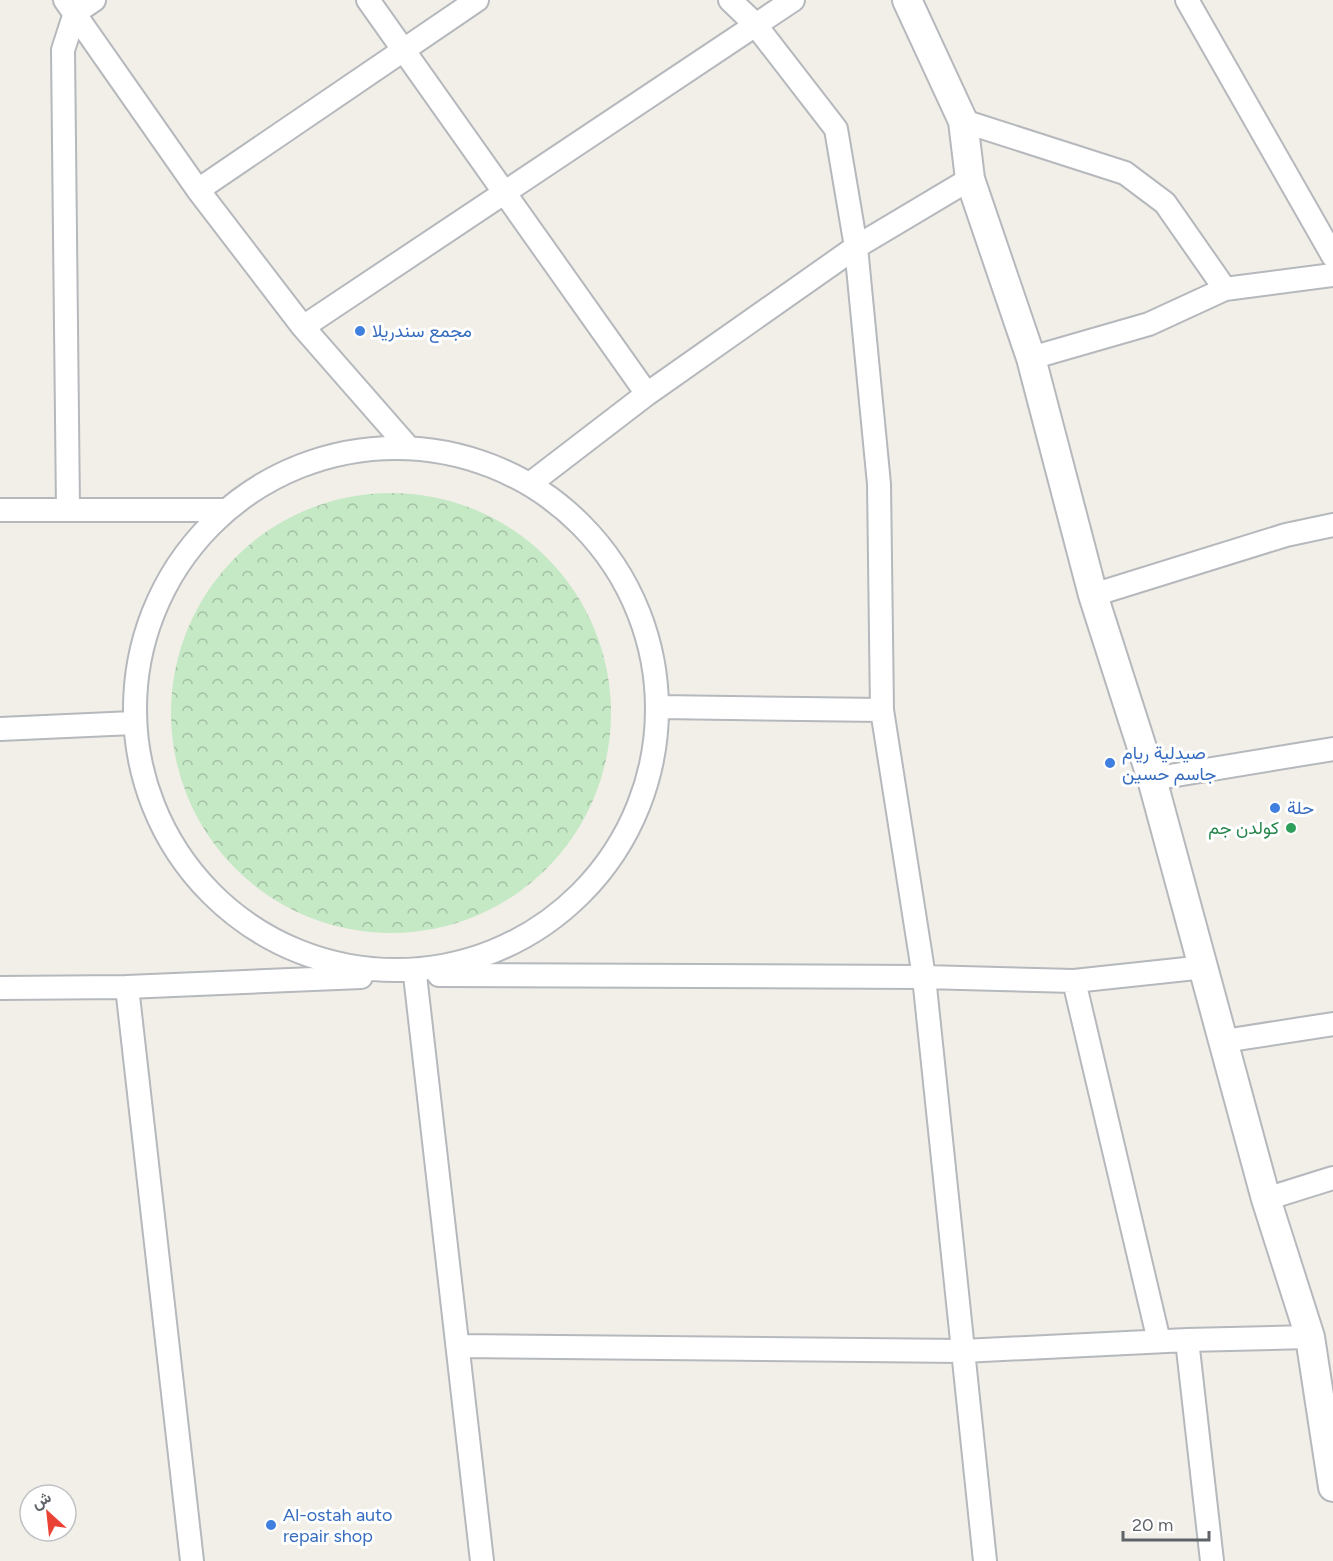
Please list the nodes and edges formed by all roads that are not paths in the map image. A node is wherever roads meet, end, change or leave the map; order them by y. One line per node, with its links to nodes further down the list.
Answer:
1 (94, 0): 8 (street)
2 (368, 0): 10 (street)
3 (477, 0): 10 (street)
4 (730, 0): 9 (street)
5 (793, 0): 9 (street)
6 (907, 0): 11 (street)
7 (1187, 0): 16 (street)
8 (70, 7): 13 (street); 25 (street)
9 (754, 23): 14 (street); 15 (street)
10 (403, 50): 13 (street); 14 (street)
11 (963, 121): 12 (street); 18 (street)
12 (969, 179): 15 (street); 20 (street)
13 (198, 190): 19 (street)
14 (503, 191): 19 (street); 21 (street)
15 (856, 247): 21 (street); 30 (street)
16 (1333, 256)
17 (1333, 275): 18 (street)
18 (1225, 289): 20 (street)
19 (303, 327): 22 (street)
20 (1031, 358): 28 (street)
21 (647, 393): 23 (street)
22 (408, 447): 23 (street); 26 (street)
23 (531, 483): 29 (street)
24 (0, 510): 25 (street)
25 (68, 510): 26 (street)
26 (225, 510): 31 (street)
27 (1333, 525): 28 (street)
28 (1093, 595): 34 (street)
29 (660, 707): 30 (street); 36 (street)
30 (882, 710): 37 (street)
31 (133, 723): 32 (street); 36 (street)
32 (0, 729)
33 (1333, 749): 34 (street)
34 (1152, 779): 35 (street)
35 (1205, 967): 38 (street); 42 (street)
36 (415, 975): 37 (street); 39 (street); 48 (street)
37 (924, 977): 38 (street); 49 (street)
38 (1074, 981): 47 (street)
39 (128, 987): 40 (street); 52 (street)
40 (0, 988)
41 (1333, 1024): 42 (street)
42 (1224, 1041): 44 (street)
43 (1333, 1178): 44 (street)
44 (1266, 1199): 45 (street)
45 (1310, 1337): 46 (street); 50 (street)
46 (1187, 1340): 47 (street); 55 (street)
47 (1159, 1341): 49 (street)
48 (458, 1346): 49 (street); 53 (street)
49 (963, 1351): 54 (street)
50 (1329, 1440): 51 (street)
51 (1333, 1487)
52 (192, 1561)
53 (482, 1561)
54 (984, 1561)
55 (1212, 1561)

